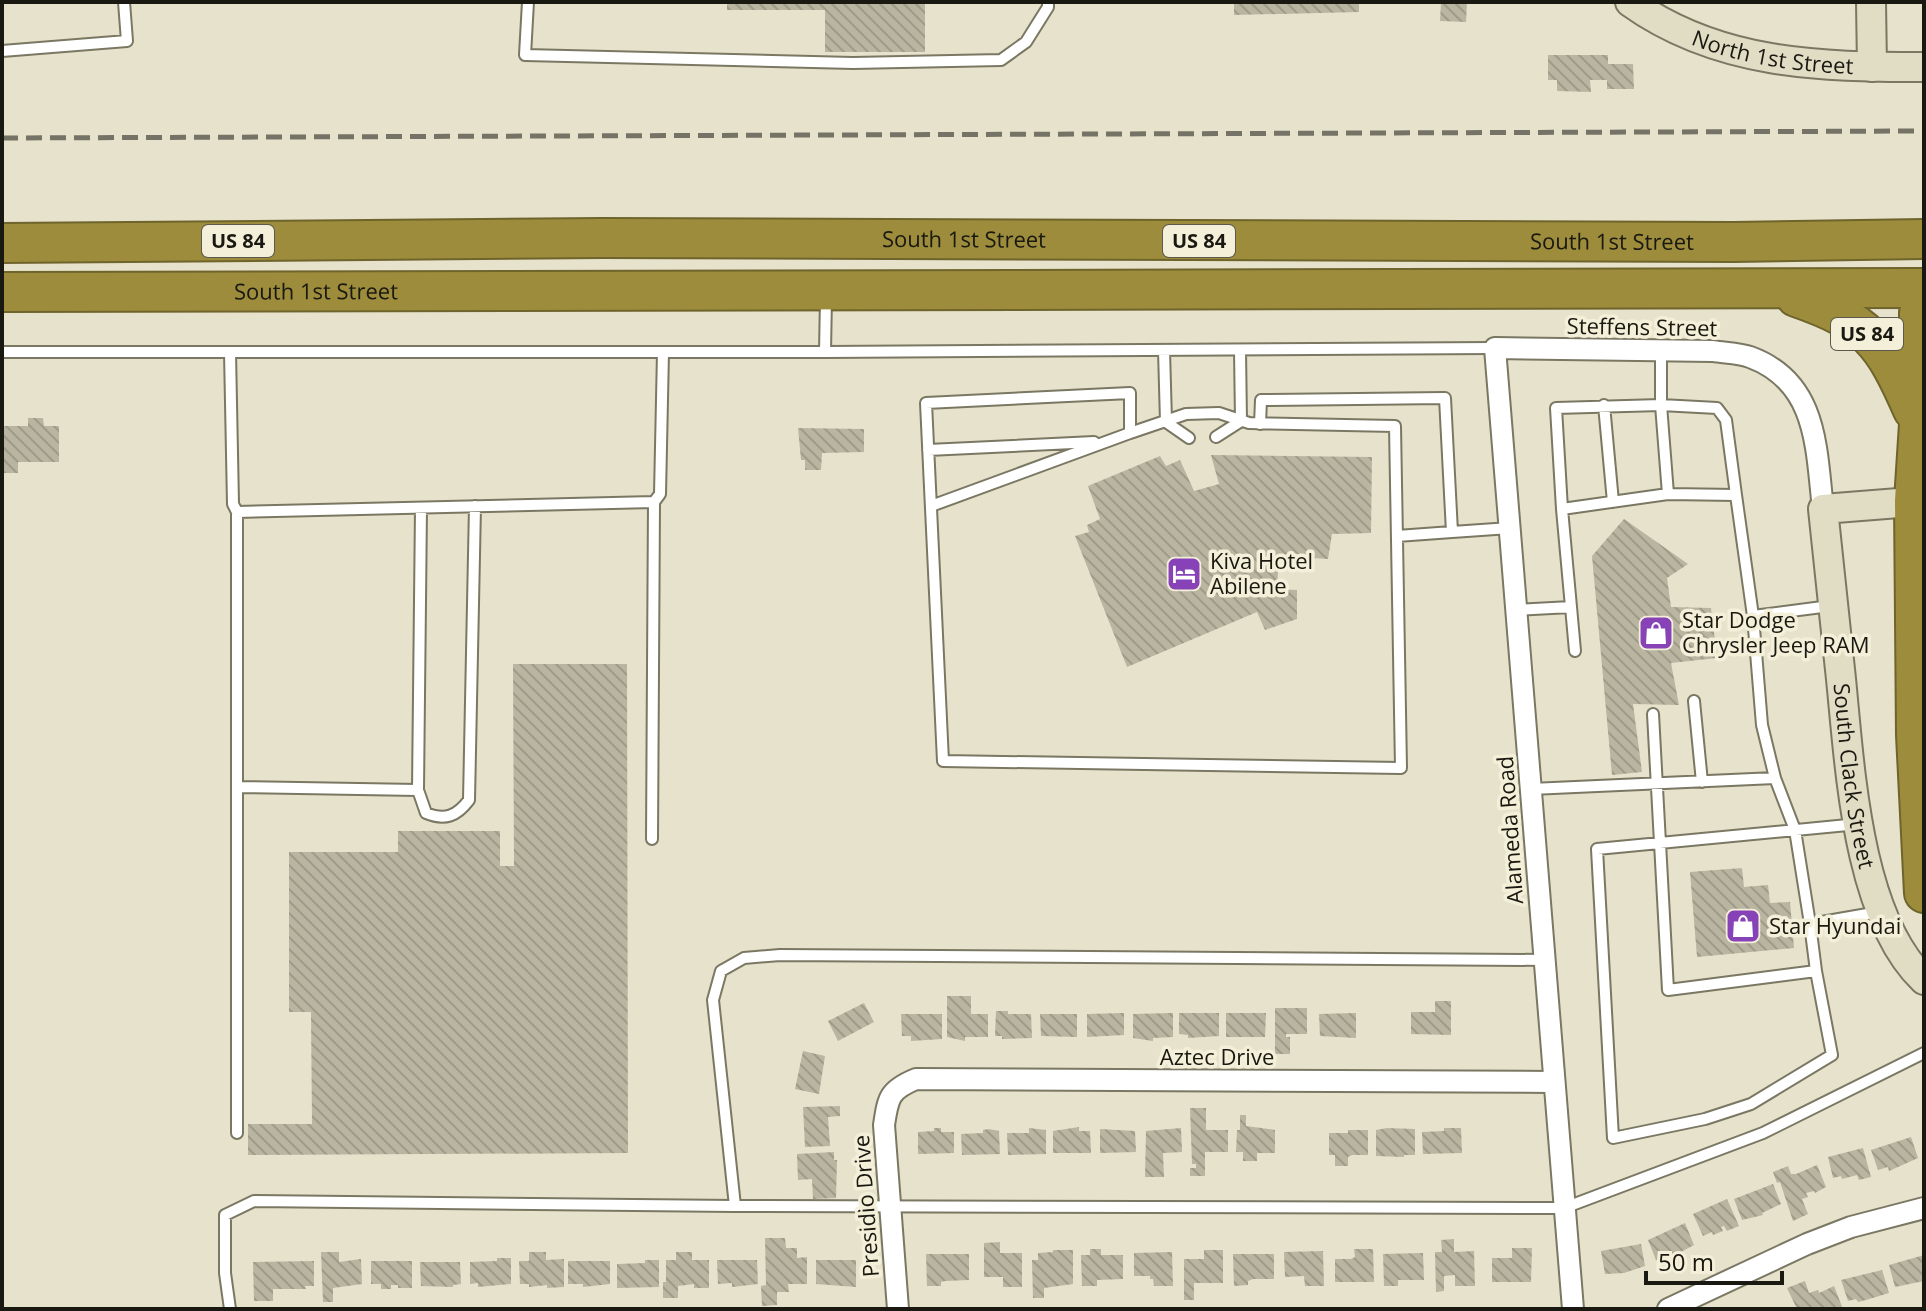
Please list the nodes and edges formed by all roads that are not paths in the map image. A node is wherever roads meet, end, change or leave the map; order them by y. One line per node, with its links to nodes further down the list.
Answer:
1 (124, 2): 6 (lane)
2 (528, 2): 3 (lane)
3 (1048, 2)
4 (1630, 2): 7 (main road, North 1st Street)
5 (1871, 2): 7 (main road)
6 (2, 51)
7 (1872, 67): 8 (main road, North 1st Street)
8 (1924, 67)
9 (1924, 239): 11 (highway, South 1st Street / US 84)
10 (824, 240): 11 (highway, South 1st Street / US 84); 12 (highway, South 1st Street / US 84); 15 (highway)
11 (1733, 242): 13 (highway)
12 (2, 243)
13 (1924, 286): 14 (highway, South 1st Street)
14 (1775, 289): 15 (highway, South 1st Street / US 84); 31 (highway, US 84)
15 (826, 291): 16 (highway, South 1st Street / US 84); 25 (lane)
16 (2, 292)
17 (1924, 298): 31 (highway)
18 (1495, 348): 20 (lane); 21 (street, Steffens Street); 48 (street, Alameda Road)
19 (1164, 350): 20 (lane); 25 (lane); 29 (lane)
20 (1240, 350): 28 (lane)
21 (1661, 350): 27 (lane); 46 (street, Steffens Street)
22 (2, 352): 23 (lane)
23 (230, 352): 24 (lane); 47 (lane)
24 (663, 352): 25 (lane); 40 (lane)
25 (825, 352)
26 (1604, 405): 27 (lane); 41 (lane); 45 (lane)
27 (1661, 405): 37 (lane); 38 (lane)
28 (1241, 421): 29 (lane); 30 (lane); 33 (lane)
29 (1166, 422): 32 (lane); 34 (lane)
30 (1260, 424): 49 (lane); 50 (lane)
31 (1919, 424): 39 (highway, US 84)
32 (1130, 433): 35 (lane); 36 (lane)
33 (1216, 437)
34 (1189, 438)
35 (1107, 442): 36 (lane); 43 (lane)
36 (928, 450): 43 (lane)
37 (1668, 494): 38 (lane); 41 (lane)
38 (1736, 495): 54 (lane)
39 (1919, 501): 46 (main road); 68 (highway, US 84)
40 (654, 502): 42 (lane); 66 (lane)
41 (1613, 502): 45 (lane)
42 (475, 506): 44 (lane); 63 (lane)
43 (931, 506): 50 (lane)
44 (421, 508): 47 (lane); 63 (lane)
45 (1562, 509): 52 (lane)
46 (1823, 509): 51 (main road, South Clack Street)
47 (237, 512): 61 (lane)
48 (1510, 528): 49 (lane); 53 (street, Alameda Road)
49 (1452, 532): 50 (lane)
50 (1397, 536)
51 (1833, 605): 54 (lane); 64 (main road, South Clack Street)
52 (1571, 607): 53 (lane); 55 (lane)
53 (1517, 610): 62 (street, Alameda Road)
54 (1753, 616): 58 (lane)
55 (1575, 651)
56 (1694, 701): 59 (lane)
57 (1653, 714): 60 (lane)
58 (1775, 778): 59 (lane); 65 (lane)
59 (1702, 782): 60 (lane)
60 (1657, 784): 62 (lane); 67 (lane)
61 (237, 787): 63 (lane); 77 (lane)
62 (1531, 789): 71 (street, Alameda Road)
63 (418, 790)
64 (1860, 824): 65 (lane); 69 (main road, South Clack Street)
65 (1795, 830): 67 (lane); 70 (lane)
66 (652, 839)
67 (1661, 844): 72 (lane); 72 (lane)
68 (1924, 893)
69 (1881, 911): 70 (lane); 73 (main road, South Clack Street)
70 (1810, 924): 72 (lane)
71 (1544, 960): 75 (street, Alameda Road); 79 (lane)
72 (1816, 971)
73 (1924, 980)
74 (1924, 1053): 80 (lane)
75 (1553, 1082): 76 (street, Aztec Drive); 80 (street, Alameda Road)
76 (887, 1099): 78 (street, Presidio Drive)
77 (237, 1133)
78 (890, 1205): 79 (lane); 80 (lane); 83 (street, Presidio Drive)
79 (735, 1206): 82 (lane)
80 (1564, 1208): 84 (street, Alameda Road)
81 (1924, 1208): 85 (street)
82 (230, 1309)
83 (898, 1309)
84 (1573, 1309)
85 (1668, 1309)

